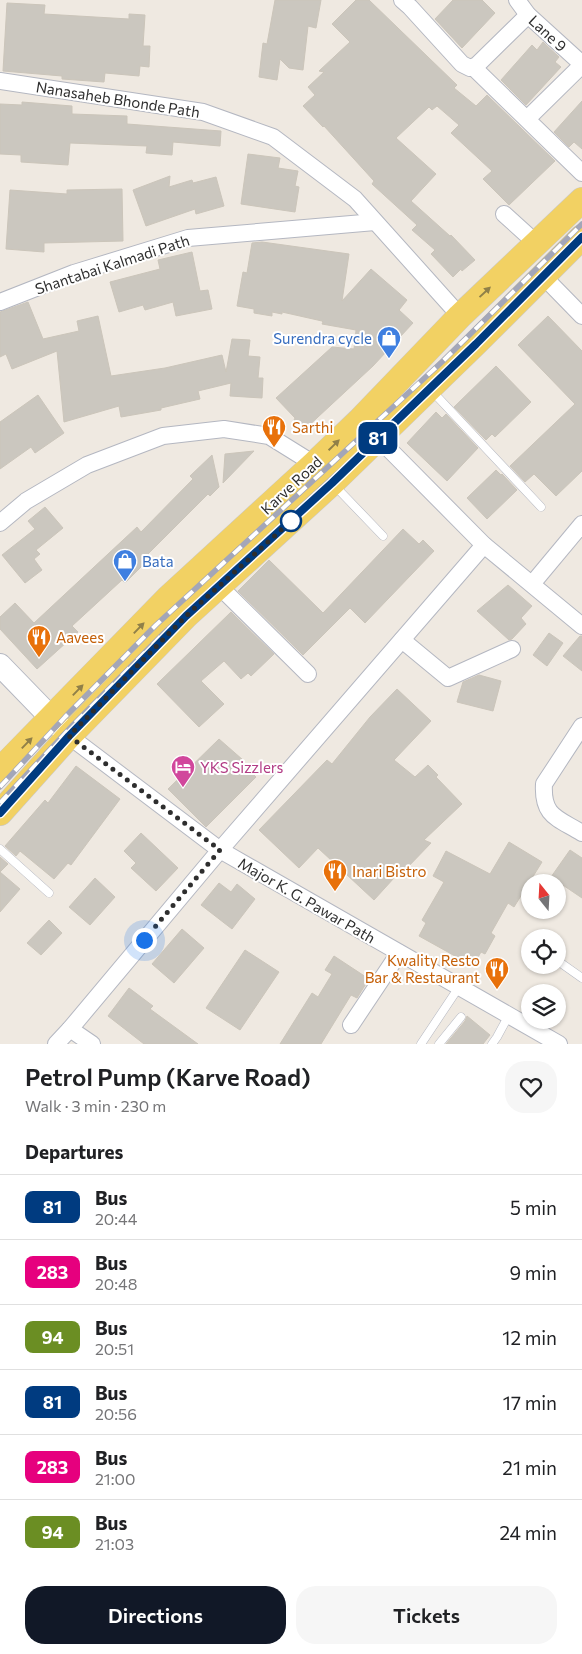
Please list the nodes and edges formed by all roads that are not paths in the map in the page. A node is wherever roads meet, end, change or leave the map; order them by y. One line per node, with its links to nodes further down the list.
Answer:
1 (402, 0): 5 (street)
2 (517, 0): 3 (street, Lane 9)
3 (528, 15): 4 (street, Lane 9); 5 (street)
4 (582, 65): 7 (street)
5 (473, 67): 7 (street)
6 (0, 81): 11 (street, Nanasaheb Bhonde Path)
7 (527, 120): 8 (street)
8 (582, 173)
9 (582, 200): 13 (main road, Karve Road)
10 (504, 214): 13 (street)
11 (375, 222): 15 (street, Shantabai Kalmadi Path); 16 (street, Nanasaheb Bhonde Path)
12 (582, 237): 14 (main road, Karve Road)
13 (536, 243): 16 (main road, Karve Road, one-way to 13)
14 (543, 276): 17 (street); 18 (main road, Karve Road)
15 (0, 302)
16 (460, 316): 20 (main road, Karve Road, one-way to 16)
17 (582, 316)
18 (429, 389): 19 (main road, Karve Road); 22 (lane)
19 (378, 438): 21 (main road, Karve Road); 26 (street)
20 (314, 464): 23 (street); 34 (main road, Karve Road, one-way to 20)
21 (332, 483): 25 (lane); 28 (main road, Karve Road)
22 (541, 507)
23 (0, 523)
24 (582, 524): 27 (street)
25 (383, 536)
26 (484, 545): 27 (street); 30 (street)
27 (532, 584): 29 (street)
28 (219, 586): 33 (street); 36 (main road, Karve Road)
29 (582, 626)
30 (402, 640): 31 (street); 41 (street)
31 (512, 649)
32 (0, 665): 34 (street)
33 (308, 674)
34 (51, 718): 36 (street); 37 (main road, Karve Road, one-way to 34)
35 (582, 726): 39 (street)
36 (69, 736): 38 (main road, Karve Road); 41 (street, Major K. G. Pawar Path)
37 (0, 770)
38 (0, 813)
39 (582, 833)
40 (0, 849): 42 (lane)
41 (220, 850): 43 (street, Major K. G. Pawar Path); 51 (street)
42 (48, 894)
43 (399, 953): 46 (street, Major K. G. Pawar Path); 50 (street)
44 (566, 967): 45 (lane)
45 (582, 978)
46 (460, 987): 47 (street, Major K. G. Pawar Path); 49 (lane)
47 (509, 1015): 57 (lane); 58 (street, Major K. G. Pawar Path)
48 (461, 1018): 52 (lane)
49 (434, 1024): 52 (lane); 55 (lane)
50 (351, 1025)
51 (70, 1029): 53 (street); 54 (street)
52 (447, 1034): 56 (lane)
53 (56, 1044)
54 (92, 1044)
55 (420, 1044)
56 (439, 1044)
57 (492, 1044)
58 (559, 1044)

